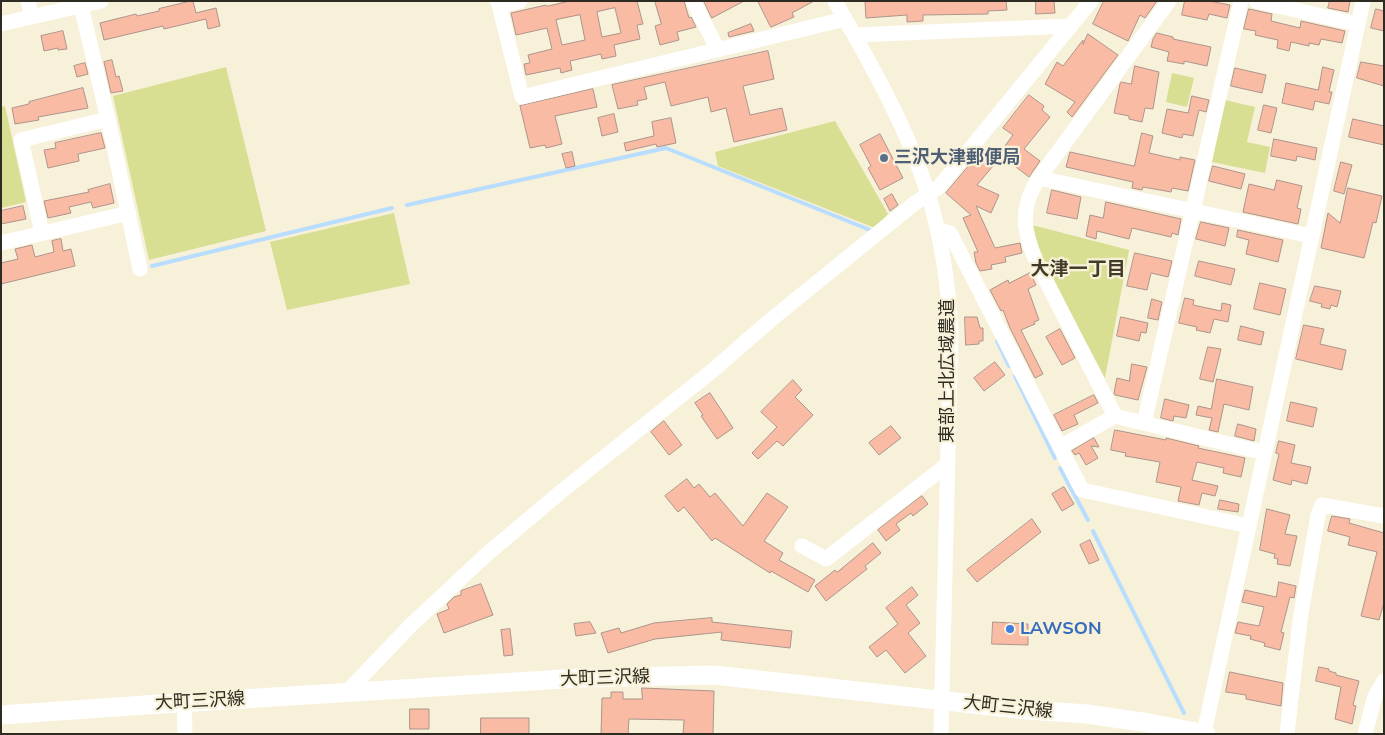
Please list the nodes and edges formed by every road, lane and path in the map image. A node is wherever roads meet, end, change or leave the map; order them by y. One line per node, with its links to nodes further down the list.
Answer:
1 (28, 1): 13 (street)
2 (101, 1): 12 (street)
3 (520, 1): 11 (street)
4 (693, 1): 19 (street)
5 (835, 1): 14 (street, 東部上北広域農道)
6 (1091, 1): 17 (street)
7 (1170, 1): 21 (street)
8 (1241, 1): 23 (street)
9 (1256, 1): 16 (street)
10 (1363, 1): 16 (street)
11 (499, 4): 19 (street)
12 (81, 6): 13 (street); 20 (street)
13 (32, 17): 15 (street)
14 (845, 19): 18 (street, 東部上北広域農道); 19 (street)
15 (1, 24)
16 (1357, 24): 27 (street)
17 (1072, 26): 18 (street); 22 (street)
18 (856, 35): 22 (street, 東部上北広域農道)
19 (718, 50)
20 (108, 119): 24 (street); 26 (street)
21 (1040, 178): 23 (street); 30 (street)
22 (928, 194): 25 (street, 東部上北広域農道); 39 (street)
23 (1192, 211): 27 (street); 31 (street)
24 (129, 213): 26 (street); 29 (street)
25 (938, 230): 32 (street); 34 (street, 東部上北広域農道)
26 (42, 233): 28 (street)
27 (1312, 236): 33 (street)
28 (1, 242)
29 (140, 269)
30 (1115, 416): 31 (street); 32 (street)
31 (1144, 423): 33 (street)
32 (1060, 447): 36 (street)
33 (1264, 452): 36 (street)
34 (948, 464): 37 (street); 40 (street, 東部上北広域農道)
35 (1384, 516): 46 (street)
36 (1248, 526): 43 (street)
37 (802, 546)
38 (1384, 681): 47 (street)
39 (346, 693): 40 (main road, 大町三沢線); 41 (main road, 大町三沢線)
40 (942, 700): 43 (main road, 大町三沢線); 45 (street, 東部上北広域農道)
41 (184, 702): 42 (main road, 大町三沢線); 44 (street)
42 (1, 715)
43 (1205, 733)
44 (185, 734)
45 (941, 734)
46 (1287, 734)
47 (1365, 734)

